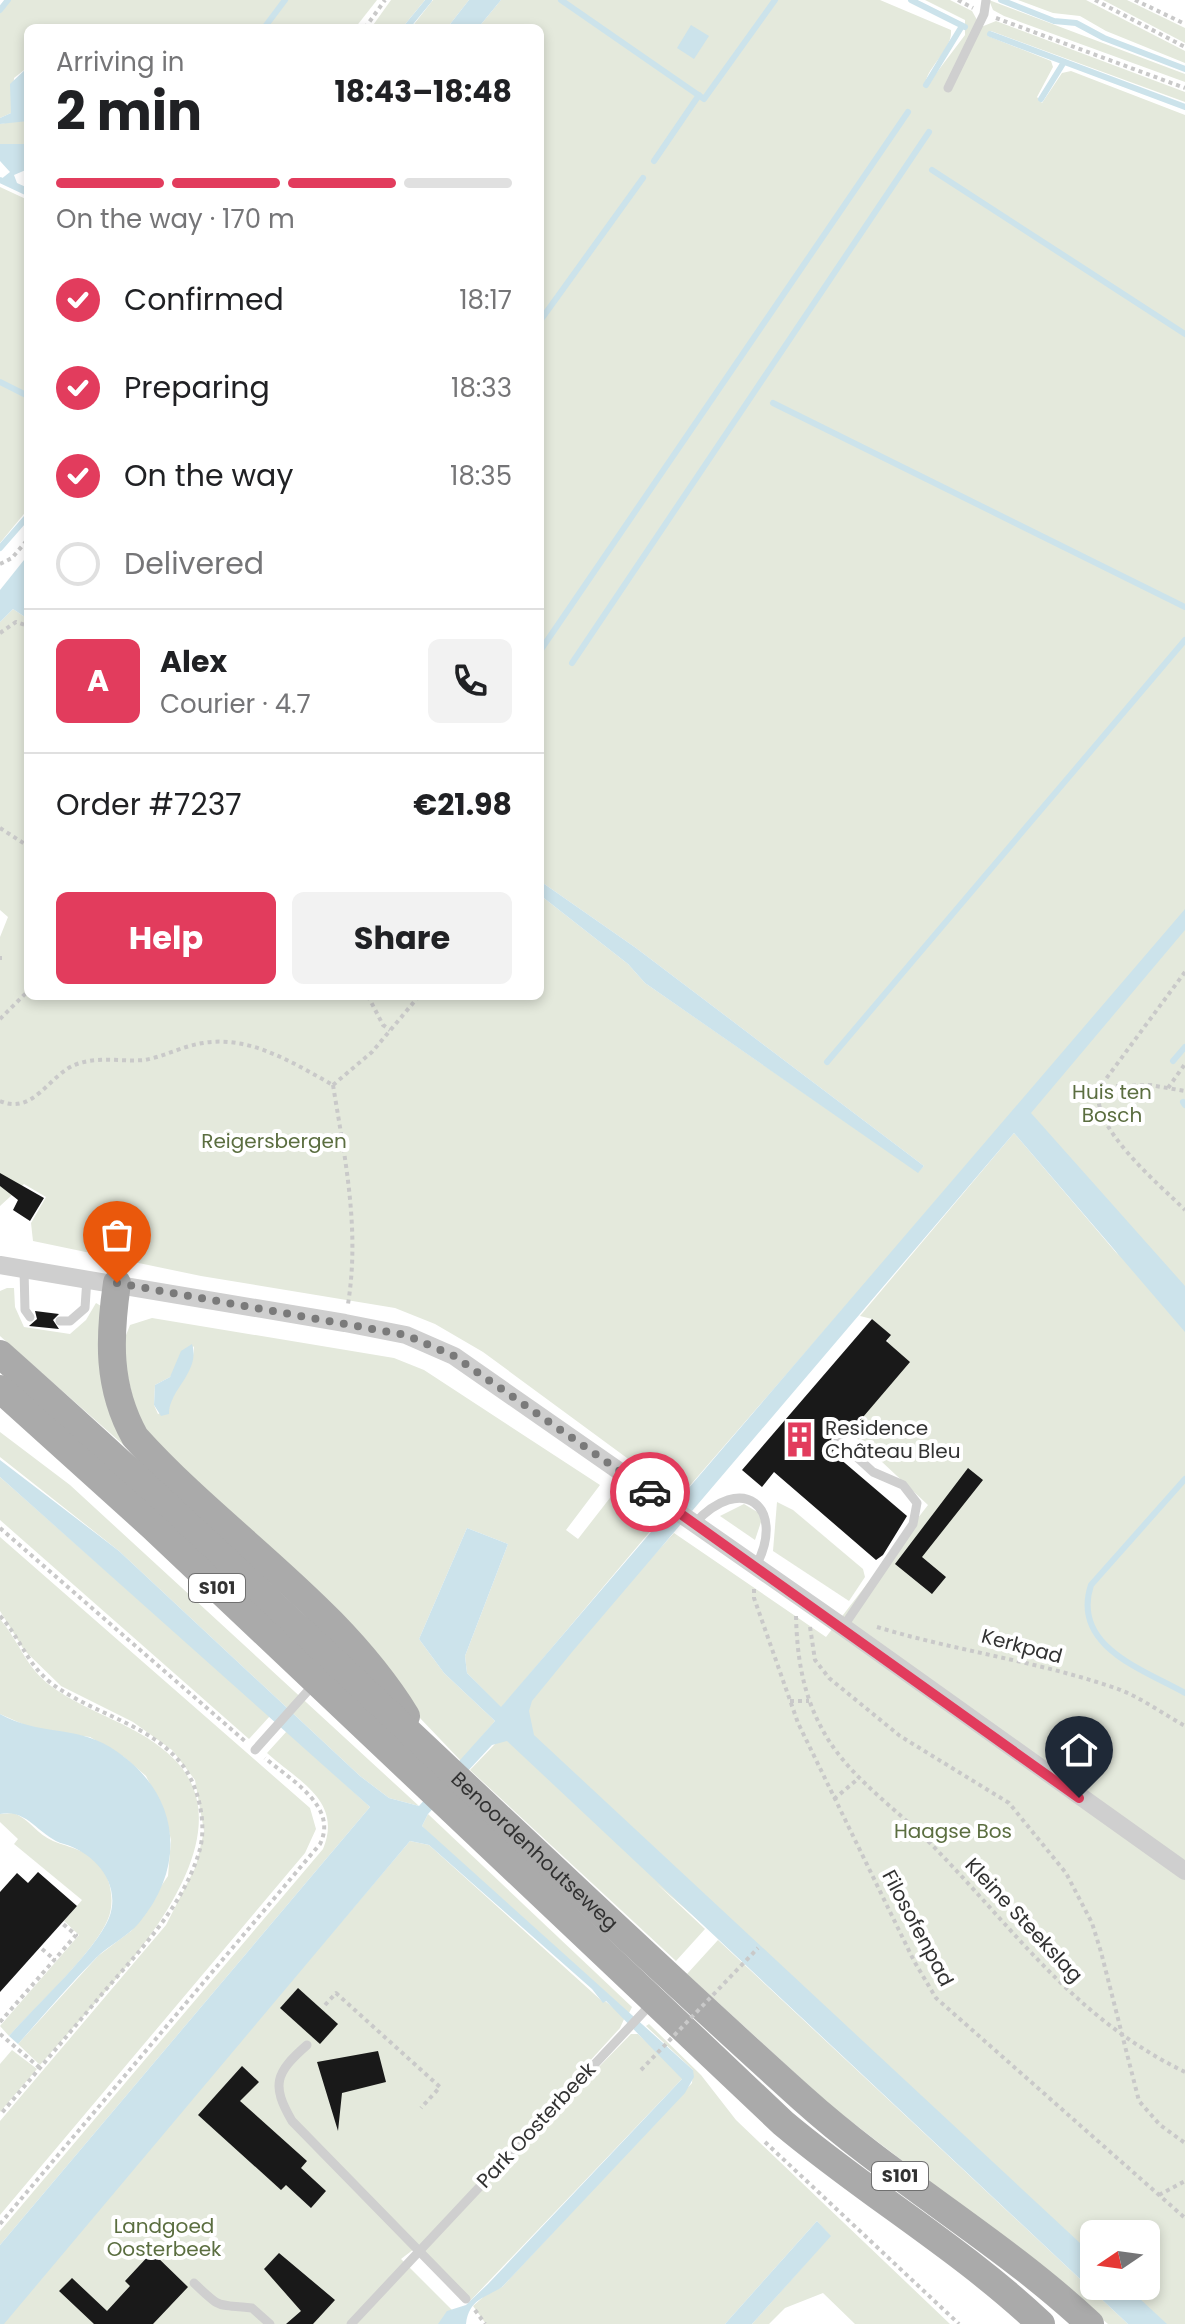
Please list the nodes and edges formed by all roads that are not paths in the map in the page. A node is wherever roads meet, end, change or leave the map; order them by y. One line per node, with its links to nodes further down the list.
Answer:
1 (986, 0): 2 (lane)
2 (948, 88)
3 (0, 1265): 4 (street)
4 (24, 1269): 5 (street); 7 (lane)
5 (87, 1278): 6 (street); 8 (lane)
6 (117, 1283): 12 (street); 17 (main road)
7 (30, 1317)
8 (60, 1321)
9 (0, 1354): 17 (main road, Benoordenhoutseweg / S101)
10 (0, 1389): 15 (main road, Benoordenhoutseweg / S101)
11 (838, 1440): 14 (lane)
12 (694, 1524): 13 (street); 13 (lane)
13 (756, 1566): 14 (street)
14 (843, 1627): 19 (street)
15 (306, 1692): 16 (lane); 18 (main road, Benoordenhoutseweg / S101)
16 (255, 1750)
17 (427, 1751): 18 (main road, Benoordenhoutseweg / S101)
18 (445, 1786): 20 (main road, Benoordenhoutseweg / S101); 28 (main road, Benoordenhoutseweg / S101)
19 (1185, 1871)
20 (647, 2008): 22 (lane, Park Oosterbeek); 27 (main road, Benoordenhoutseweg / S101)
21 (307, 2045): 22 (lane)
22 (418, 2250): 24 (lane); 26 (lane, Park Oosterbeek)
23 (194, 2283): 25 (lane)
24 (466, 2299)
25 (270, 2324)
26 (351, 2324)
27 (1041, 2324)
28 (1090, 2324)

